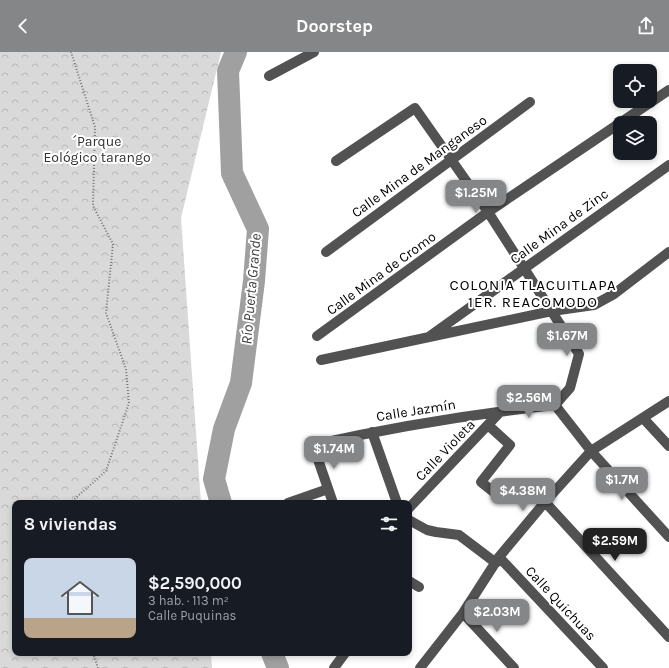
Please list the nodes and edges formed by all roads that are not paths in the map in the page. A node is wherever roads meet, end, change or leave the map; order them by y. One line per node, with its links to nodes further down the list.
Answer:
1 (302, 52): 3 (street)
2 (314, 52): 3 (street)
3 (295, 62): 4 (street)
4 (269, 76)
5 (669, 90): 7 (street, Calle Mina de Cromo)
6 (530, 102): 9 (street, Calle Mina de Manganeso)
7 (630, 116)
8 (613, 128): 12 (street, Calle Mina de Cromo)
9 (451, 159): 10 (street); 12 (street); 13 (street, Calle Mina de Manganeso)
10 (336, 161)
11 (669, 165): 15 (street, Calle Mina de Zinc)
12 (488, 212): 15 (street); 17 (street, Calle Mina de Cromo)
13 (326, 252)
14 (669, 252): 16 (street)
15 (524, 268): 16 (street); 18 (street, Calle Mina de Zinc)
16 (552, 311): 18 (street); 21 (street)
17 (317, 336)
18 (427, 338): 19 (street)
19 (321, 360)
20 (669, 401): 23 (street)
21 (555, 405): 22 (street, Calle Jazmín); 27 (street)
22 (501, 411): 24 (street, Calle Violeta); 25 (street, Calle Jazmín)
23 (643, 418): 26 (street); 27 (street)
24 (488, 425): 29 (street); 34 (street, Calle Violeta)
25 (372, 432): 28 (street, Calle Jazmín); 32 (street)
26 (669, 446)
27 (591, 451): 33 (street); 36 (street)
28 (328, 489): 30 (street); 31 (street)
29 (500, 497)
30 (297, 500)
31 (332, 500)
32 (396, 500)
33 (545, 502): 37 (street); 41 (street)
34 (412, 505)
35 (412, 522): 37 (street, Calle Quichuas)
36 (669, 537)
37 (498, 560): 40 (street); 46 (street, Calle Quichuas)
38 (412, 583): 39 (street)
39 (419, 587)
40 (464, 613): 44 (street); 45 (street)
41 (669, 637)
42 (343, 656): 43 (street)
43 (334, 668)
44 (420, 668)
45 (514, 668)
46 (603, 668)

